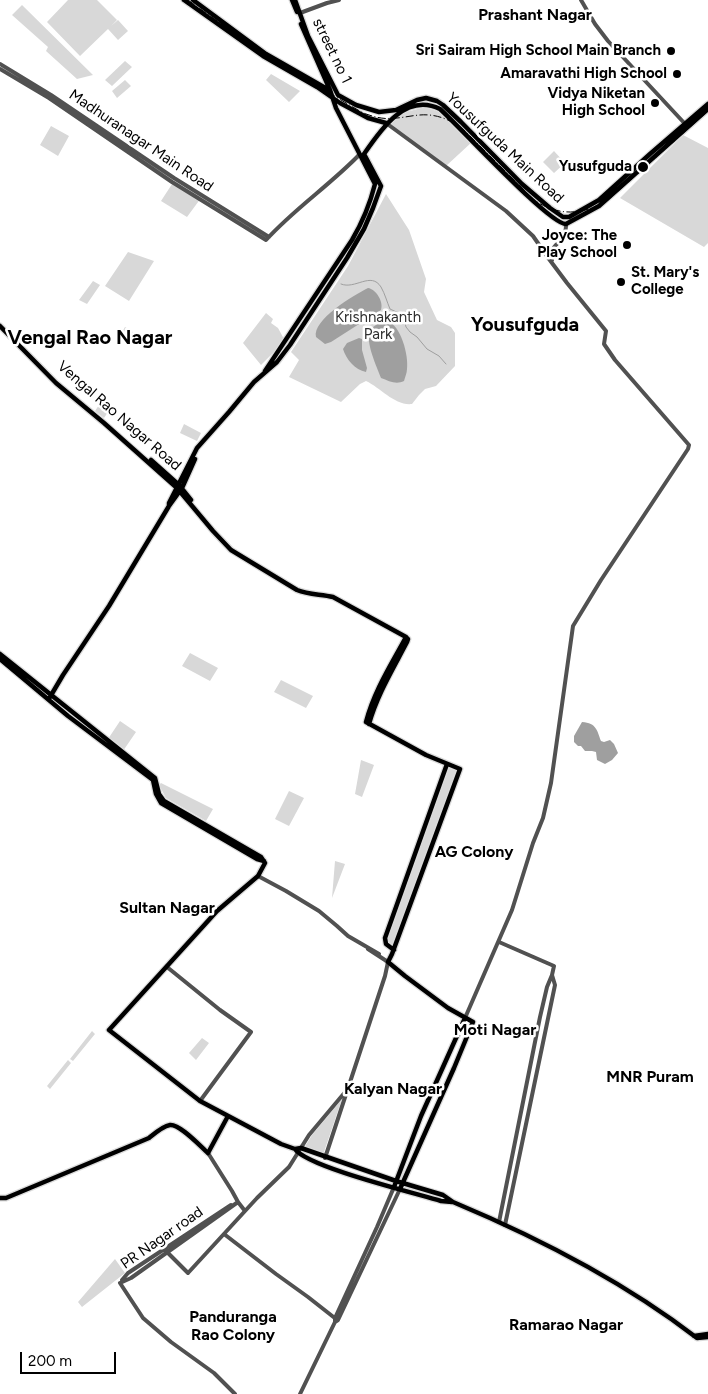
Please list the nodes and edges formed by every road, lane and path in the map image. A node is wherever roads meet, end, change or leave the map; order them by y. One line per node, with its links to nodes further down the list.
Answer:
1 (184, 0): 12 (main road)
2 (193, 0): 10 (main road)
3 (294, 0): 6 (main road, street no 1); 7 (main road, street no 1)
4 (340, 0): 6 (street)
5 (581, 0): 18 (street)
6 (300, 13): 7 (main road, street no 1)
7 (309, 40): 10 (main road, street no 1); 11 (main road, street no 1)
8 (0, 64): 22 (street, Madhuranagar Main Road)
9 (0, 69): 22 (street, Madhuranagar Main Road)
10 (330, 90): 11 (main road); 12 (main road, street no 1)
11 (338, 95): 15 (main road, street no 1)
12 (333, 99): 17 (main road); 19 (main road, street no 1)
13 (708, 104): 18 (main road, Yousufguda Main Road)
14 (708, 109): 18 (main road, Yousufguda Main Road)
15 (398, 111): 16 (main road, Yousufguda Main Road); 17 (main road)
16 (448, 112): 18 (main road, Yousufguda Main Road); 21 (main road, Yousufguda Main Road)
17 (386, 123): 20 (main road); 24 (street)
18 (686, 125): 21 (main road, Yousufguda Main Road)
19 (359, 155): 20 (main road, street no 1); 22 (street)
20 (378, 185): 25 (main road)
21 (566, 224): 24 (street)
22 (267, 238)
23 (0, 325): 25 (main road, Vengal Rao Nagar Road)
24 (603, 327): 31 (street)
25 (179, 488): 28 (main road); 29 (main road, Vengal Rao Nagar Road)
26 (0, 654): 28 (main road)
27 (0, 659): 28 (main road)
28 (50, 697): 30 (main road)
29 (447, 764): 32 (main road); 32 (main road)
30 (258, 876): 33 (street); 34 (main road)
31 (499, 942): 35 (street); 36 (street)
32 (393, 952): 33 (main road)
33 (390, 962): 36 (main road); 37 (street)
34 (167, 967): 38 (street); 38 (main road)
35 (552, 975): 52 (street); 53 (street)
36 (464, 1018): 44 (main road); 45 (main road)
37 (346, 1091): 40 (street); 43 (street)
38 (200, 1101): 39 (main road)
39 (228, 1116): 40 (main road); 41 (main road)
40 (298, 1149): 42 (main road); 43 (main road)
41 (208, 1153): 48 (main road); 49 (street)
42 (298, 1154): 46 (main road); 51 (street)
43 (325, 1158): 44 (main road)
44 (396, 1181): 45 (main road); 46 (main road)
45 (402, 1183): 47 (main road); 50 (main road)
46 (394, 1187): 47 (main road); 56 (street)
47 (400, 1188): 50 (main road); 56 (street)
48 (0, 1198)
49 (238, 1202): 51 (street); 55 (street, PR Nagar road)
50 (453, 1202): 52 (main road)
51 (245, 1211): 54 (street)
52 (499, 1222): 53 (main road)
53 (505, 1225): 57 (main road)
54 (224, 1234): 55 (street); 56 (street)
55 (166, 1250): 58 (street, PR Nagar road)
56 (336, 1320): 59 (street)
57 (708, 1336)
58 (235, 1394)
59 (300, 1394)

